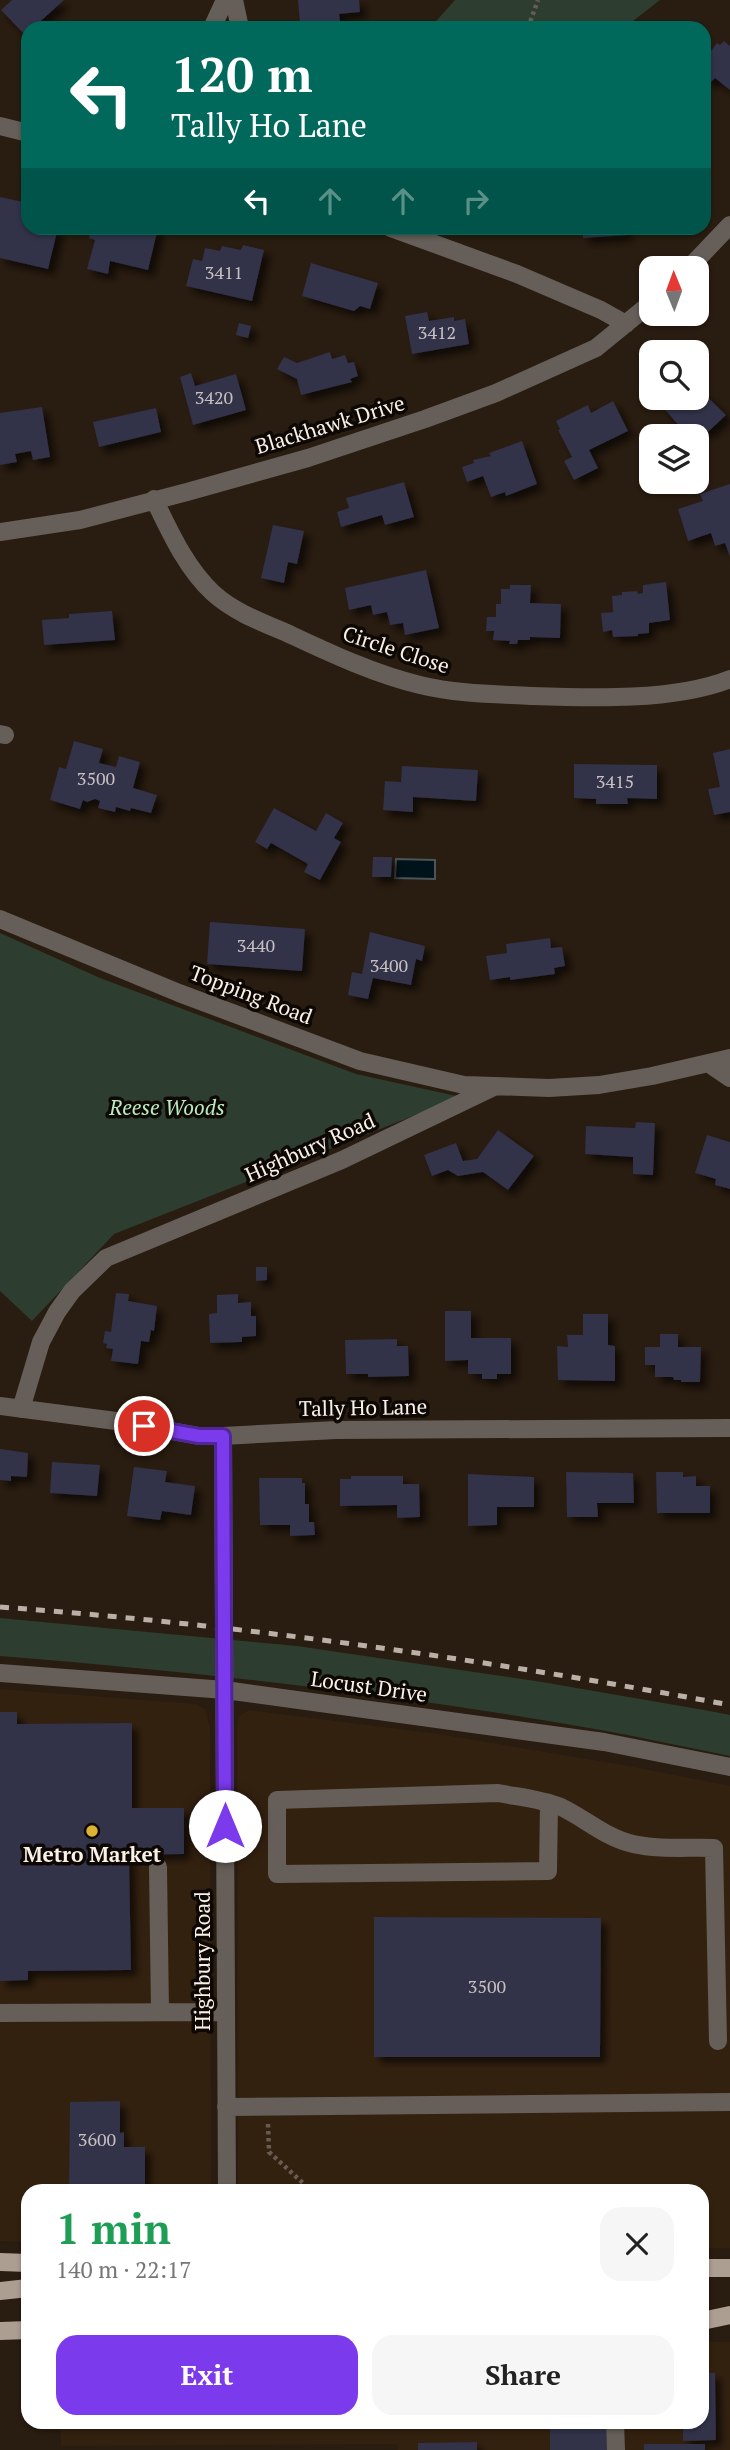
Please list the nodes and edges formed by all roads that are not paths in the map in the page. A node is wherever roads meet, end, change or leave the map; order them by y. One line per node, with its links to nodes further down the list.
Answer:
1 (225, 0): 3 (street)
2 (234, 0): 4 (street)
3 (215, 21)
4 (238, 21)
5 (0, 126): 6 (street)
6 (21, 131)
7 (730, 225): 9 (street)
8 (410, 235): 11 (street)
9 (700, 256)
10 (639, 313): 11 (street, Blackhawk Drive)
11 (626, 324): 12 (street, Blackhawk Drive)
12 (154, 499): 13 (street, Blackhawk Drive); 14 (street, Circle Close)
13 (0, 532)
14 (730, 679)
15 (0, 919): 19 (street, Topping Road)
16 (730, 1058): 17 (street, Highbury Road)
17 (708, 1063): 18 (street); 19 (street, Highbury Road)
18 (730, 1078)
19 (495, 1086): 21 (street, Highbury Road)
20 (0, 1406): 21 (street, Tally Ho Lane)
21 (21, 1409): 23 (street, Tally Ho Lane)
22 (730, 1428): 23 (street, Tally Ho Lane)
23 (223, 1436): 25 (street, Highbury Road)
24 (0, 1673): 25 (street, Locust Drive)
25 (225, 1690): 26 (street, Locust Drive); 30 (street, Highbury Road)
26 (730, 1767)
27 (550, 1804): 27 (street); 32 (street)
28 (158, 1867): 29 (street)
29 (160, 2012): 30 (street); 31 (street)
30 (226, 2012): 34 (street, Highbury Road)
31 (0, 2013)
32 (718, 2040)
33 (730, 2102): 34 (street)
34 (226, 2107): 35 (street, Highbury Road)
35 (227, 2184)
36 (0, 2262): 37 (main road)
37 (21, 2263)
38 (709, 2268): 39 (main road)
39 (730, 2268)
40 (21, 2289): 41 (main road)
41 (0, 2291)
42 (730, 2315): 43 (main road)
43 (709, 2320)
44 (709, 2321): 45 (main road)
45 (730, 2321)
46 (21, 2330): 47 (main road)
47 (0, 2331)
48 (615, 2429): 49 (street)
49 (616, 2450)

